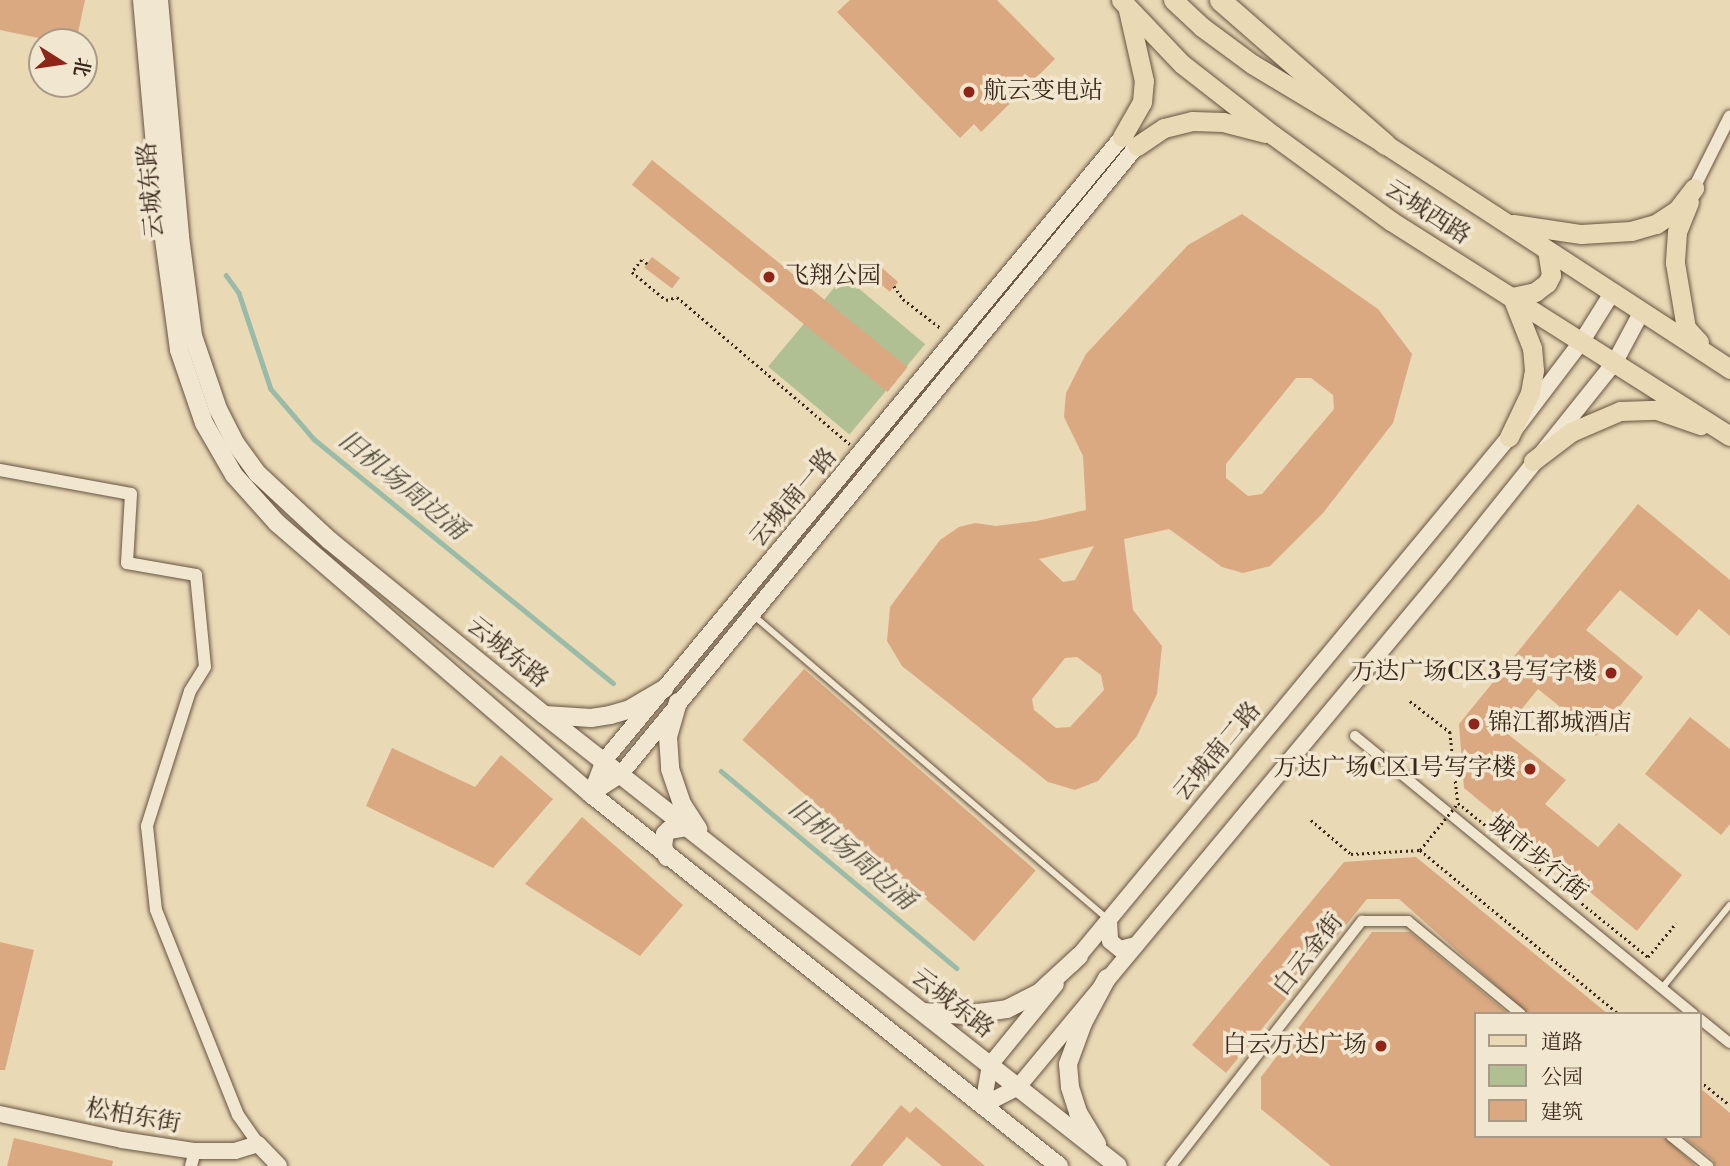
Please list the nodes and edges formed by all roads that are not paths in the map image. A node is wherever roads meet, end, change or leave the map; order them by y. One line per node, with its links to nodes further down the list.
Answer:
1 (142, 0): 30 (main road, 云城东路)
2 (159, 0): 26 (main road, 云城东路)
3 (1173, 0): 9 (main road, 云城西路)
4 (1220, 0): 9 (highway)
5 (1124, 3): 7 (main road, 云城西路); 8 (main road)
6 (1730, 116): 10 (street)
7 (1273, 135): 8 (main road); 14 (main road, 云城西路)
8 (1130, 141): 23 (street, 云城南一路); 24 (street, 云城南一路)
9 (1385, 144): 11 (main road, 云城西路)
10 (1694, 188): 11 (main road); 18 (main road)
11 (1503, 222): 12 (main road, 云城西路)
12 (1547, 250): 13 (main road, 云城西路); 14 (main road)
13 (1612, 293): 15 (main road, 云城西路); 16 (street, 云城南二路)
14 (1512, 297): 16 (main road, 云城西路); 20 (main road)
15 (1642, 311): 17 (street); 18 (main road, 云城西路)
16 (1582, 341): 17 (main road, 云城西路); 20 (street, 云城南二路)
17 (1615, 362): 19 (main road, 云城西路); 21 (street)
18 (1723, 365)
19 (1730, 436): 21 (main road)
20 (1509, 437): 35 (street, 云城南二路)
21 (1534, 461): 36 (street)
22 (0, 470): 50 (street)
23 (750, 613): 25 (street, 云城南一路); 35 (lane)
24 (664, 689): 26 (main road); 28 (street, 云城南一路)
25 (678, 702): 29 (street); 32 (main road)
26 (543, 714): 28 (main road, 云城东路)
27 (1355, 736): 39 (street, 城市步行街)
28 (603, 762): 29 (main road, 云城东路); 30 (street, 云城南一路)
29 (620, 775): 30 (street); 31 (main road, 云城东路)
30 (591, 794): 33 (main road, 云城东路)
31 (687, 827): 32 (main road, 云城东路); 33 (main road)
32 (714, 847): 40 (main road, 云城东路)
33 (667, 857): 47 (main road, 云城东路)
34 (1730, 905): 39 (lane)
35 (1109, 920): 36 (street); 37 (street, 云城南二路)
36 (1136, 945): 38 (street)
37 (1079, 956): 40 (main road); 45 (street, 云城南二路)
38 (1107, 978): 46 (street); 51 (main road)
39 (1662, 988): 42 (street, 城市步行街)
40 (922, 1012): 45 (main road, 云城东路)
41 (1519, 1012): 56 (street, 白云金街)
42 (1691, 1012)
43 (1702, 1021): 44 (street)
44 (1730, 1044)
45 (990, 1065): 46 (main road, 云城东路); 47 (street, 云城南二路)
46 (1018, 1087): 47 (street); 51 (main road, 云城东路)
47 (983, 1105): 54 (main road, 云城东路)
48 (0, 1114): 52 (street, 松柏东街)
49 (1673, 1138): 57 (street)
50 (258, 1144): 52 (street, 松柏东街); 53 (street)
51 (1102, 1153): 55 (main road, 云城东路)
52 (193, 1159)
53 (279, 1166)
54 (1059, 1166)
55 (1118, 1166)
56 (1171, 1166)
57 (1708, 1166)

